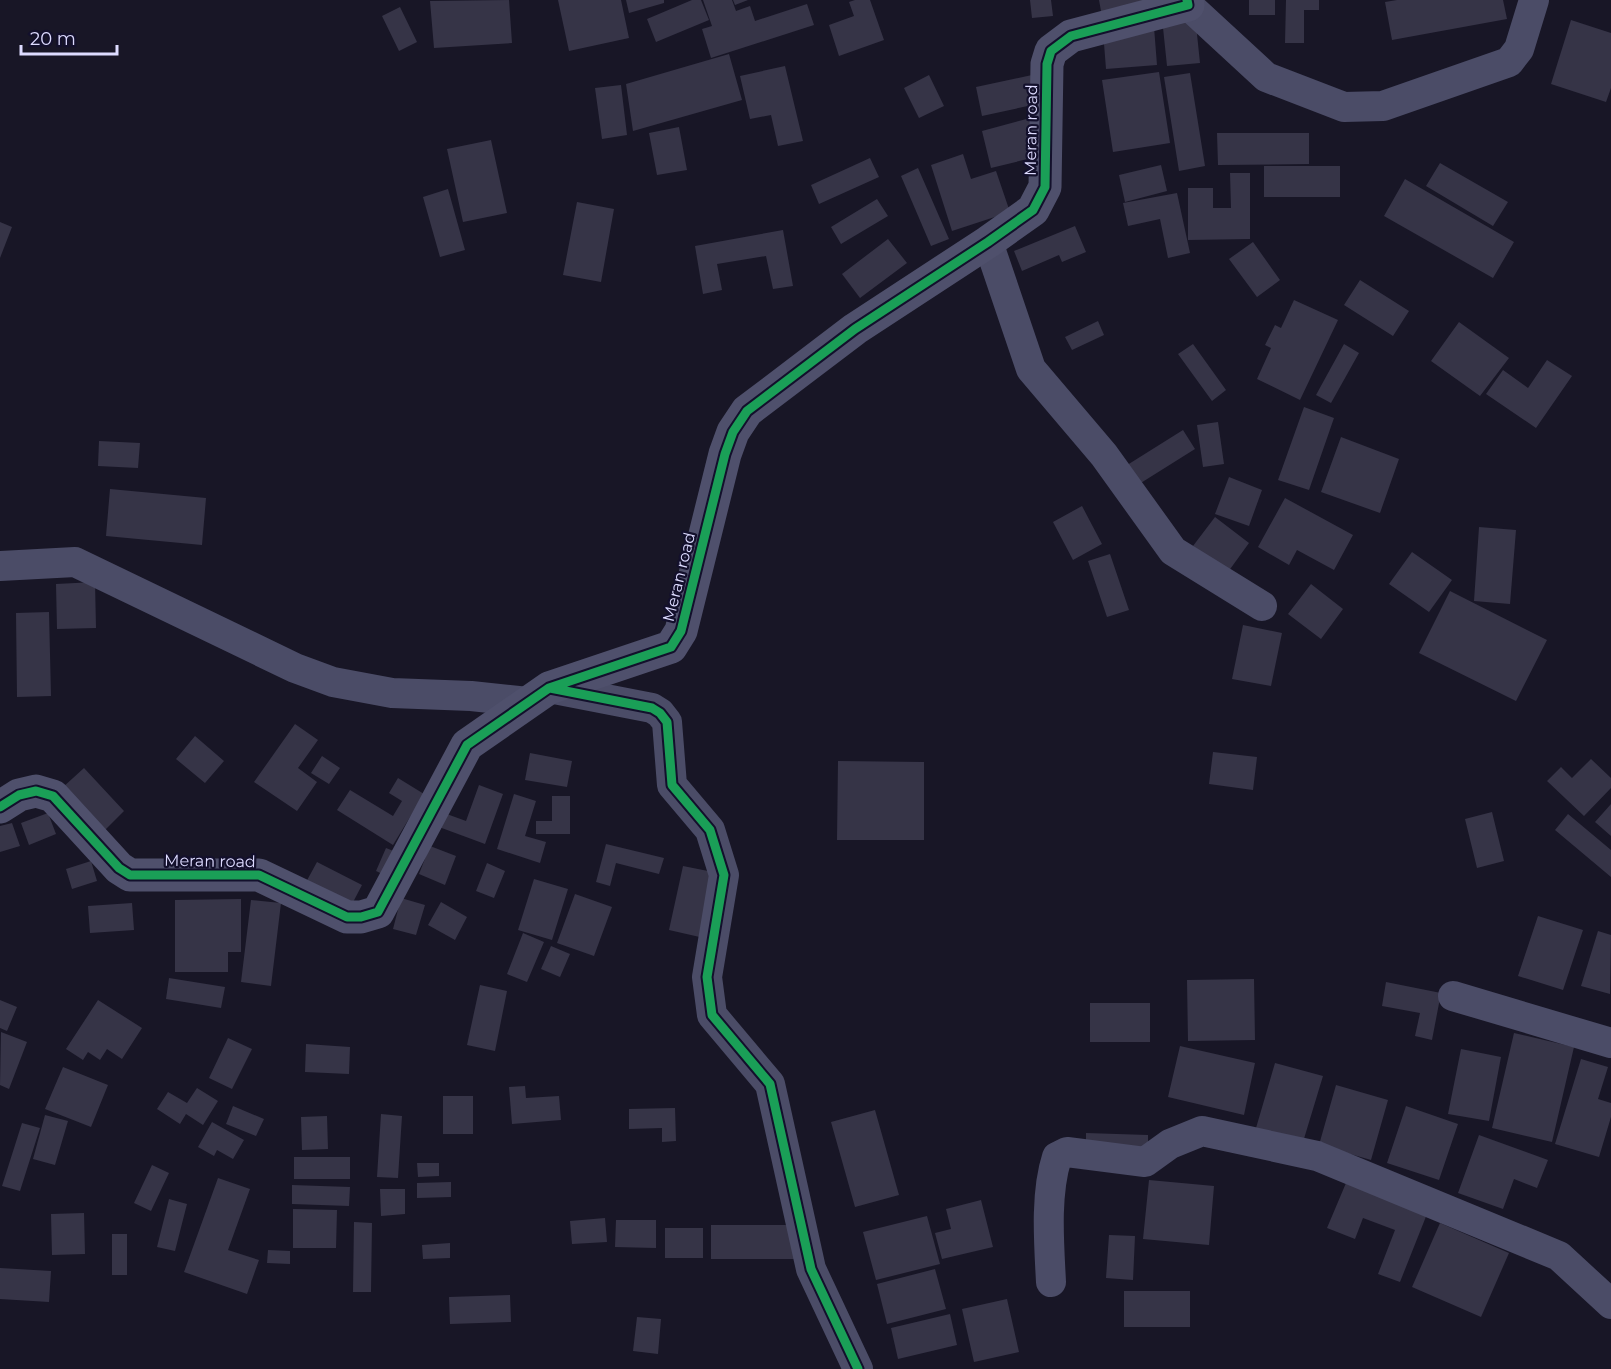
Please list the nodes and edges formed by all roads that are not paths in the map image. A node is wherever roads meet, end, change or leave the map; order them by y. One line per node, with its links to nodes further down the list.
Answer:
1 (1534, 0): 2 (street)
2 (1187, 2): 3 (street, Meran road)
3 (988, 242): 5 (street); 6 (street, Meran road)
4 (0, 566): 6 (street)
5 (1262, 606)
6 (539, 695): 7 (street, Meran road); 12 (street)
7 (0, 807)
8 (1453, 996): 9 (street)
9 (1611, 1043)
10 (1051, 1282): 11 (street)
11 (1611, 1304)
12 (858, 1369)

